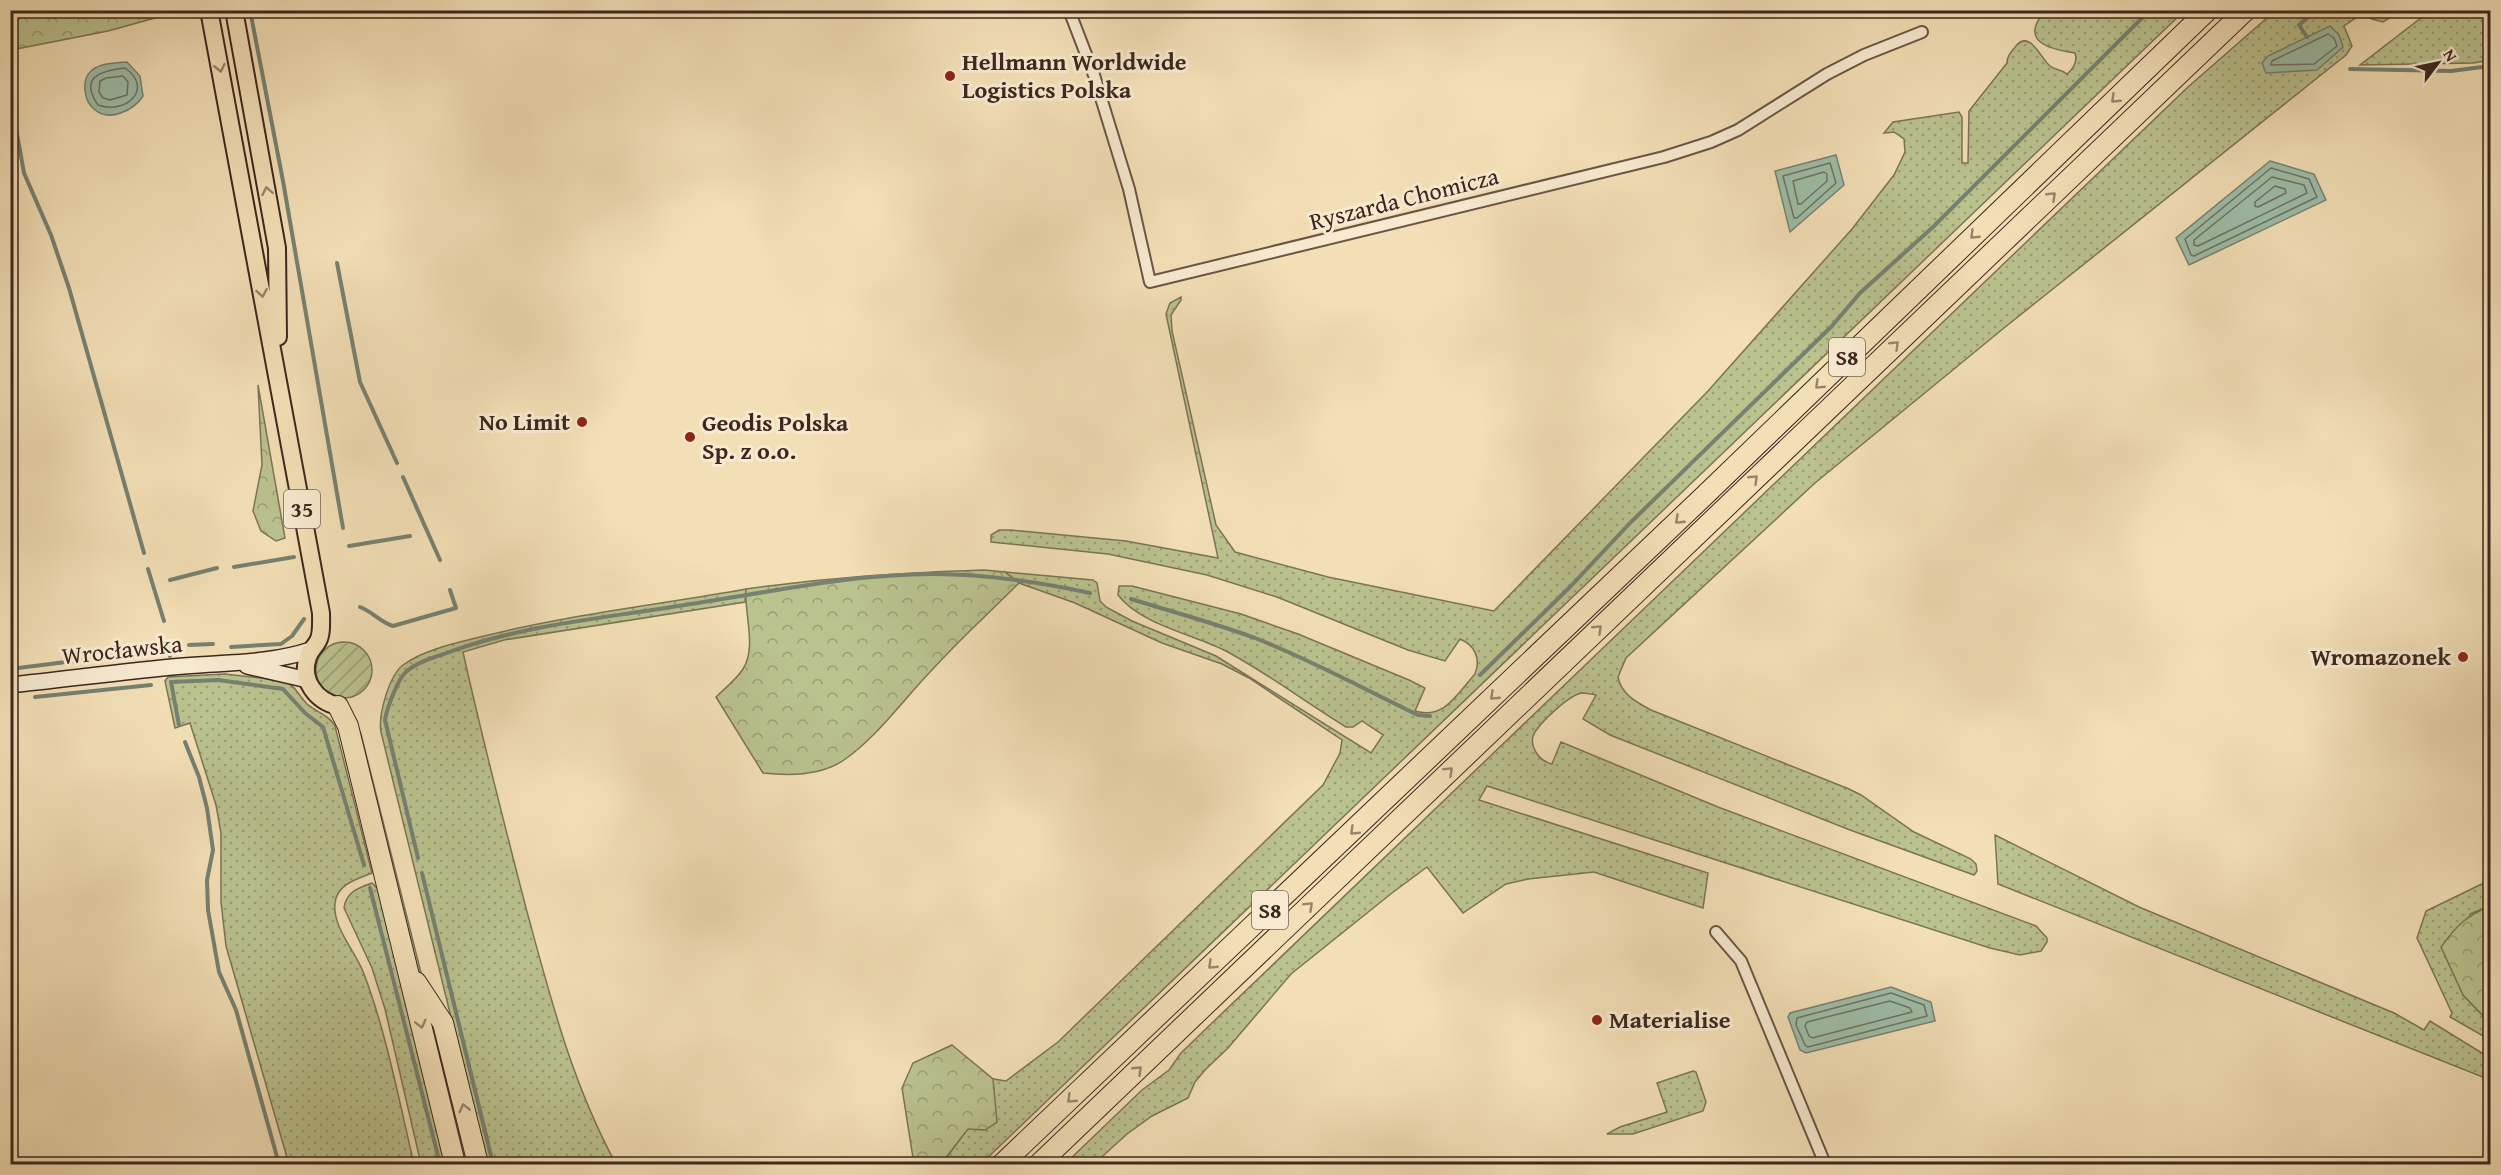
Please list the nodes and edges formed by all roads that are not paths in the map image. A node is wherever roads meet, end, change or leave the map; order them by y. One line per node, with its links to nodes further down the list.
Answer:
1 (209, 10): 11 (main road, 35, one-way to 11)
2 (234, 10): 11 (main road, 35, one-way to 2)
3 (1069, 10): 8 (street, Ryszarda Chomicza)
4 (2196, 10): 9 (highway)
5 (2208, 10): 9 (highway, S8)
6 (2246, 10): 10 (highway, S8)
7 (2262, 10): 10 (highway)
8 (1922, 32)
9 (2157, 58): 22 (highway, S8, one-way to 22)
10 (2160, 93): 19 (highway, S8, one-way to 10)
11 (278, 377): 12 (main road, 35)
12 (311, 650): 13 (street); 14 (main road, 35)
13 (238, 664): 14 (street); 15 (street, Wrocławska)
14 (308, 680): 16 (main road)
15 (10, 685)
16 (338, 706): 18 (highway)
17 (1716, 932): 25 (street)
18 (407, 968): 20 (highway, one-way to 20); 21 (highway, one-way to 18)
19 (1065, 1140): 23 (highway, S8); 24 (highway)
20 (456, 1164)
21 (478, 1164)
22 (1002, 1164)
23 (1039, 1164)
24 (1046, 1164)
25 (1825, 1164)

